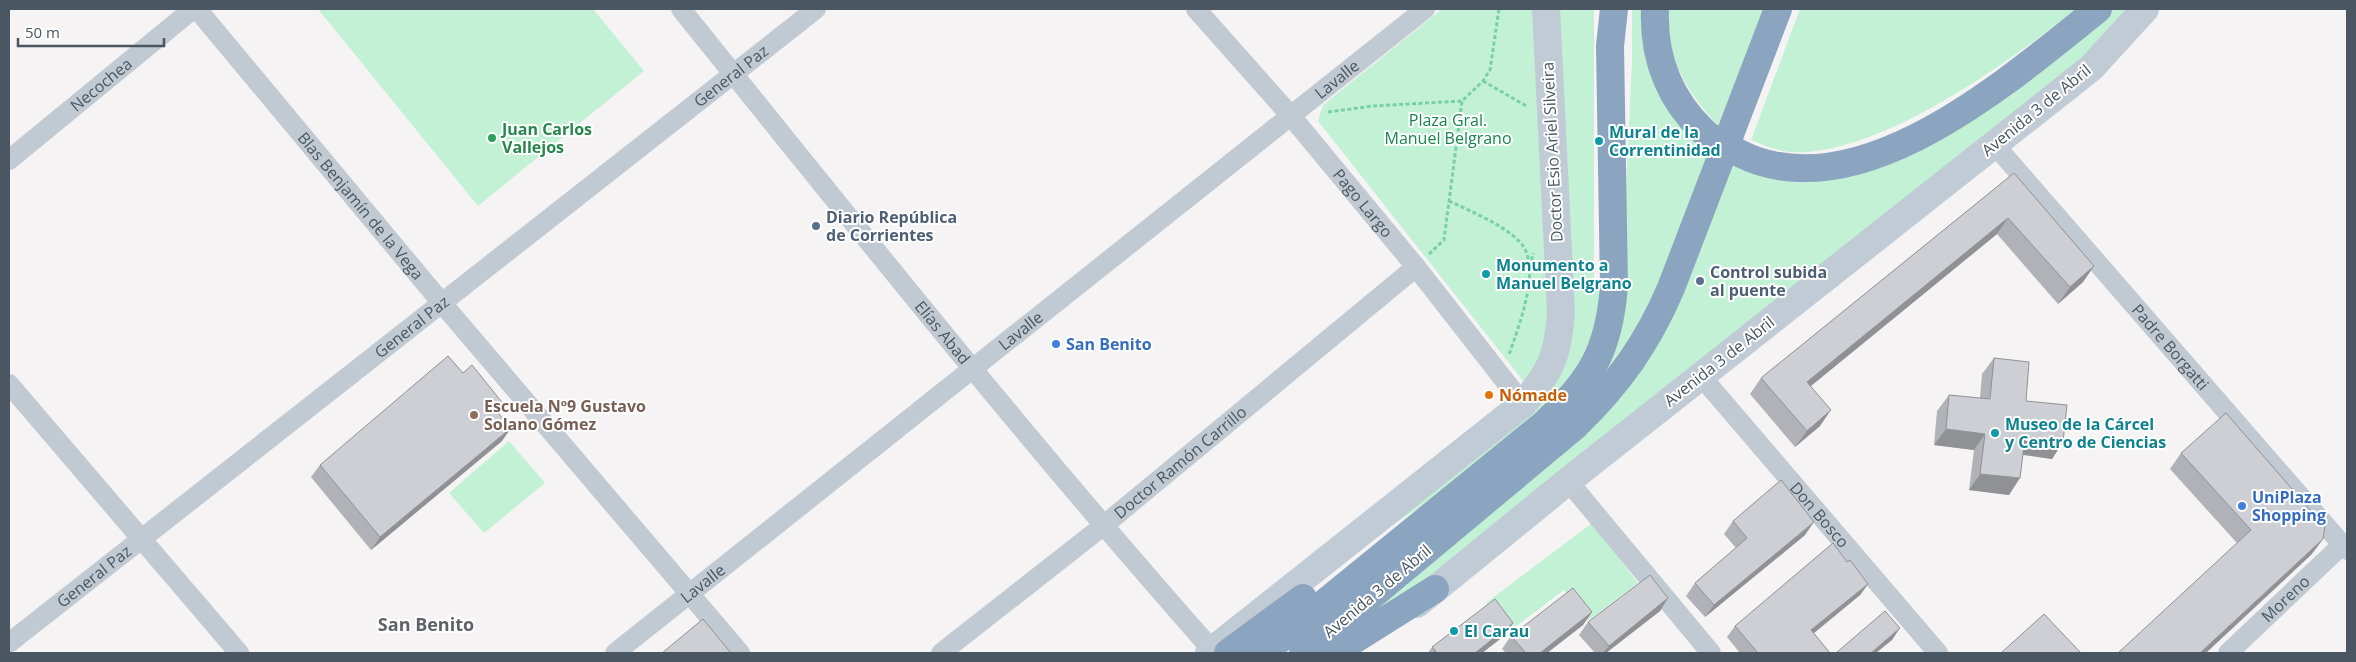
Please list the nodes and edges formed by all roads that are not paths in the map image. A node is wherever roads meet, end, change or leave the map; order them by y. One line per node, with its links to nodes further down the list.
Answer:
1 (195, 9): 15 (street, Necochea); 17 (street, Blas Benjamín de la Vega)
2 (681, 9): 12 (street, Elías Abad)
3 (816, 9): 12 (street, General Paz)
4 (1196, 9): 13 (street, Pago Largo)
5 (1424, 9): 13 (street, Lavalle)
6 (1546, 9): 21 (main road, Doctor Esio Ariel Silveira)
7 (1614, 9): 23 (highway, Avenida 3 de Abril)
8 (1655, 9): 10 (highway)
9 (1778, 9): 36 (highway, Avenida 3 de Abril)
10 (2098, 9)
11 (2145, 9): 14 (main road, Avenida 3 de Abril)
12 (733, 74): 17 (street, General Paz); 18 (street, Elías Abad)
13 (1291, 116): 16 (street, Pago Largo); 18 (street, Lavalle)
14 (1994, 144): 19 (main road, Avenida 3 de Abril); 26 (street, Padre Borgatti)
15 (9, 160)
16 (1416, 267): 21 (street, Pago Largo); 24 (street, Doctor Ramón Carrillo)
17 (441, 302): 25 (street, General Paz); 28 (street, Blas Benjamín de la Vega)
18 (971, 369): 24 (street, Elías Abad); 28 (street, Lavalle)
19 (1700, 375): 22 (main road, Avenida 3 de Abril); 40 (street, Don Bosco)
20 (9, 384): 25 (street)
21 (1523, 404): 30 (main road)
22 (1568, 481): 27 (main road, Avenida 3 de Abril); 39 (street)
23 (1446, 504): 30 (highway); 35 (highway, Avenida 3 de Abril)
24 (1103, 526): 30 (street, Elías Abad); 34 (street, Doctor Ramón Carrillo)
25 (142, 539): 29 (street, General Paz); 31 (street)
26 (2345, 547): 41 (street, Moreno)
27 (1435, 589): 37 (highway); 38 (main road, Avenida 3 de Abril)
28 (690, 595): 32 (street, Lavalle); 33 (street, Blas Benjamín de la Vega)
29 (9, 643)
30 (1217, 652)
31 (239, 653)
32 (615, 653)
33 (740, 653)
34 (942, 653)
35 (1263, 653)
36 (1303, 653)
37 (1333, 653)
38 (1358, 653)
39 (1711, 653)
40 (1938, 653)
41 (2228, 653)

